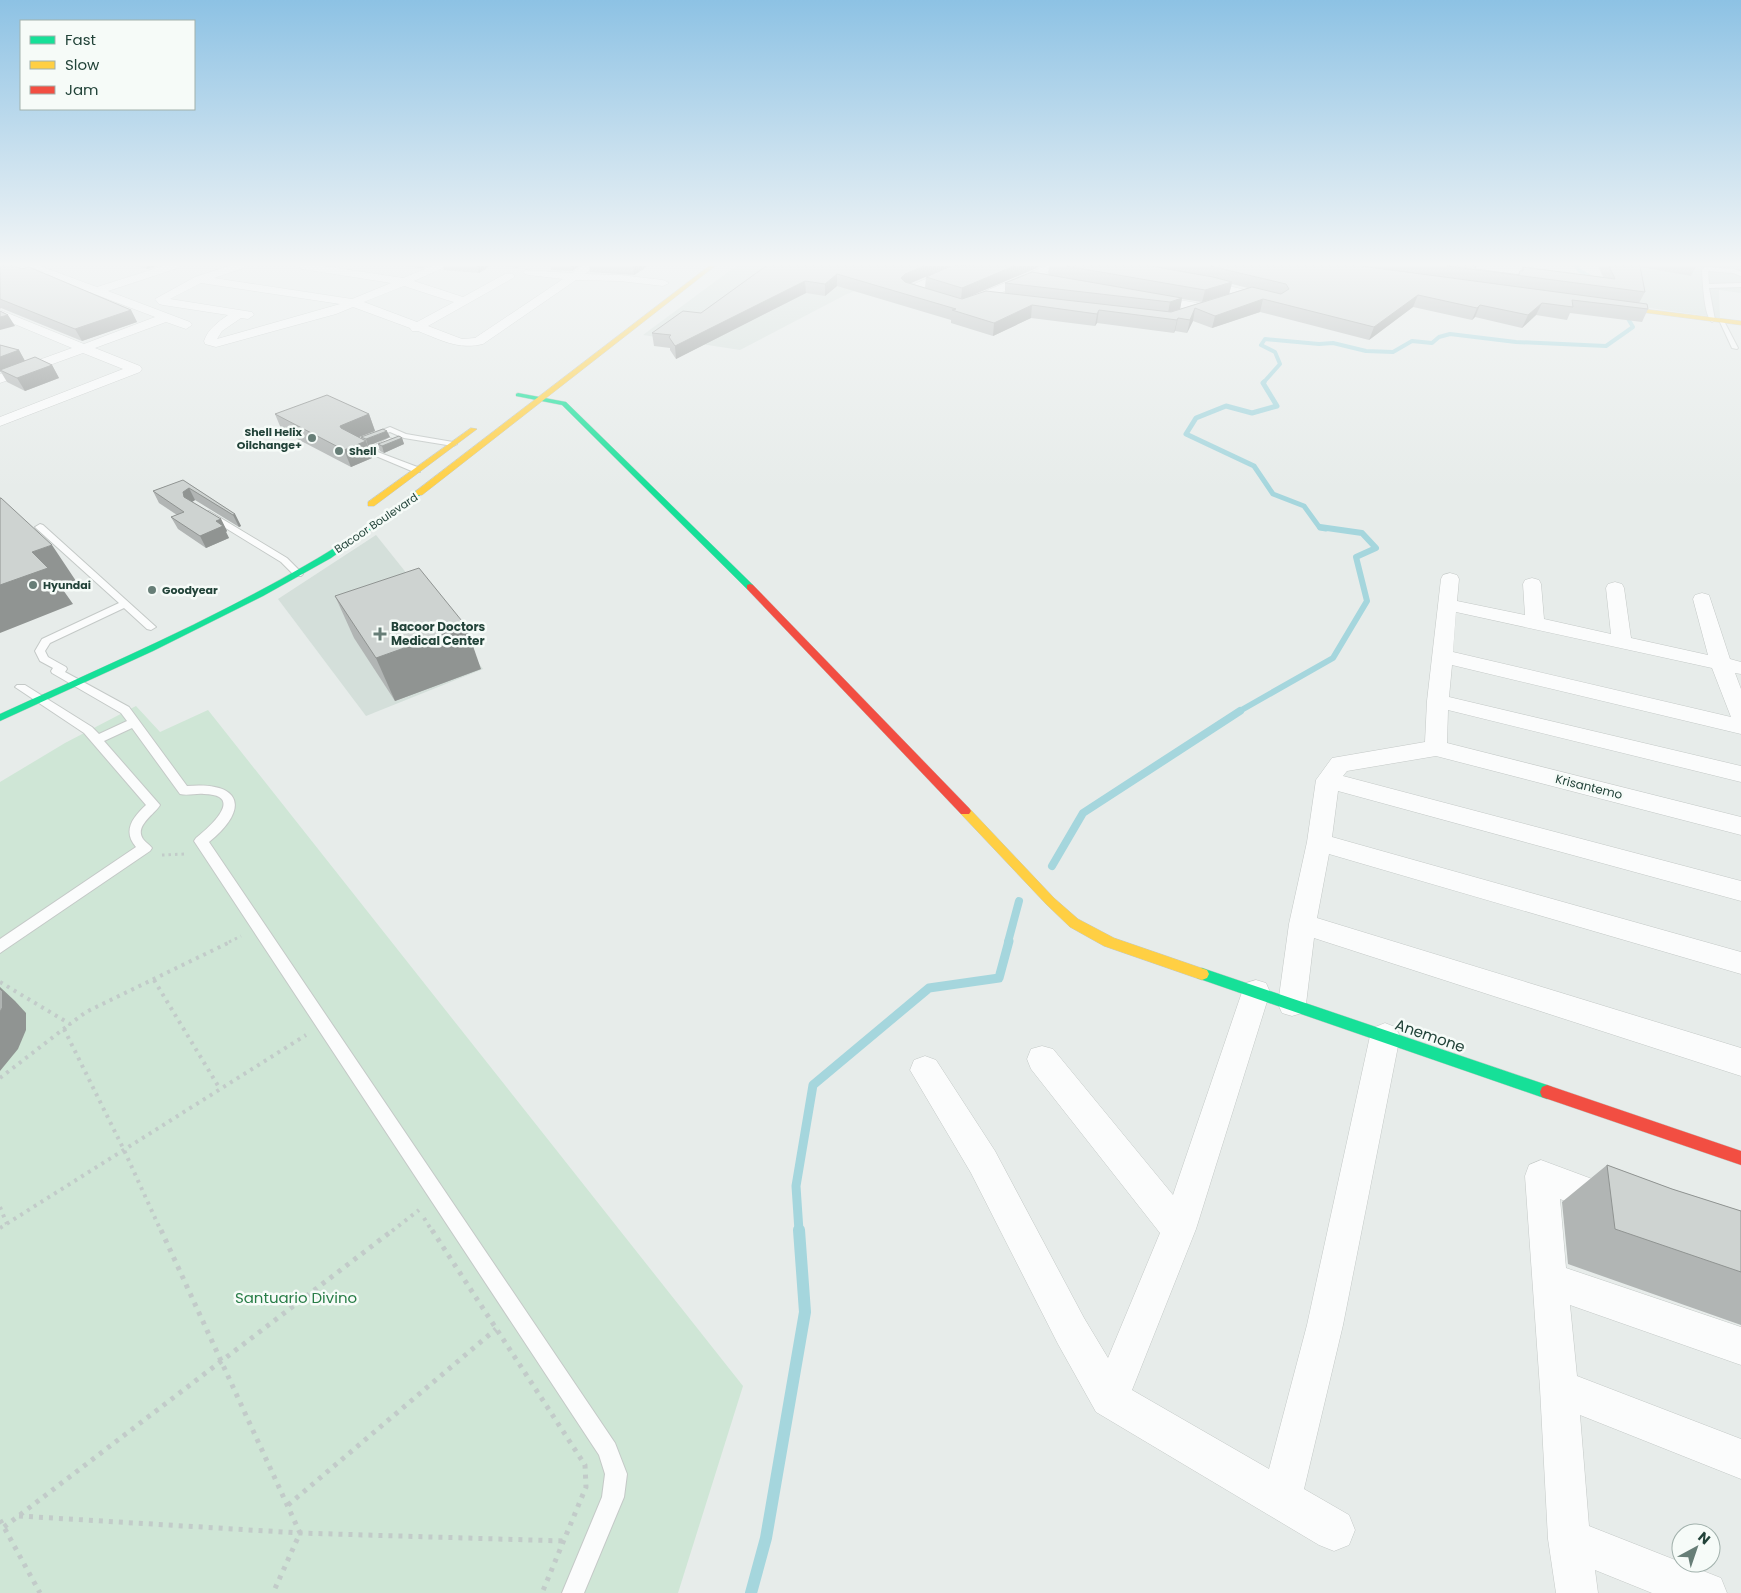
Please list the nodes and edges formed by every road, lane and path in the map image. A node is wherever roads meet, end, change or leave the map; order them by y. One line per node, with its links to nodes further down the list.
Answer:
1 (64, 340): 9 (street)
2 (103, 340): 9 (street)
3 (210, 340): 4 (street)
4 (227, 340)
5 (453, 340): 6 (street)
6 (479, 340)
7 (617, 340): 13 (main road, Bacoor Boulevard)
8 (1730, 340): 10 (lane)
9 (82, 348): 11 (street); 14 (street)
10 (1735, 348)
11 (0, 379)
12 (533, 383): 13 (main road, Anemone)
13 (544, 398): 23 (main road, Bacoor Boulevard); 61 (main road, Anemone)
14 (0, 422)
15 (482, 422): 17 (main road, Bacoor Boulevard)
16 (404, 436): 17 (lane); 18 (lane); 18 (lane)
17 (453, 444): 19 (main road, Bacoor Boulevard)
18 (362, 446): 19 (lane)
19 (417, 470): 21 (main road, Bacoor Boulevard)
20 (202, 510): 23 (lane)
21 (359, 512)
22 (40, 526): 28 (lane)
23 (298, 574): 35 (main road, Bacoor Boulevard)
24 (1450, 578): 29 (street)
25 (1532, 584): 30 (street)
26 (1614, 588): 32 (street)
27 (1702, 599): 34 (street)
28 (126, 604): 31 (lane); 35 (lane)
29 (1447, 604): 30 (street); 33 (street)
30 (1535, 624): 32 (street)
31 (151, 627)
32 (1622, 642): 34 (street)
33 (1442, 656): 39 (street); 43 (street)
34 (1731, 666): 40 (street)
35 (78, 682): 38 (main road, Bacoor Boulevard); 42 (lane)
36 (26, 685): 37 (main road); 38 (lane)
37 (7, 694)
38 (38, 700): 41 (main road, Bacoor Boulevard); 44 (lane)
39 (1438, 701): 45 (street); 46 (street)
40 (1741, 716)
41 (0, 718)
42 (134, 722): 44 (lane); 102 (lane)
43 (1741, 727)
44 (97, 740): 57 (lane)
45 (1436, 748): 47 (street); 48 (street, Krisantemo)
46 (1741, 774)
47 (1328, 780): 49 (street); 52 (street)
48 (1741, 826)
49 (1319, 842): 53 (street); 58 (street)
50 (158, 856): 51 (path)
51 (192, 856)
52 (1741, 891)
53 (1302, 924): 62 (street); 70 (street)
54 (237, 927): 55 (path)
55 (242, 935): 56 (path); 59 (path)
56 (247, 944)
57 (0, 947)
58 (1741, 963)
59 (154, 980): 63 (path); 73 (path)
60 (0, 982): 63 (path)
61 (1256, 992): 62 (main road, Anemone); 82 (street)
62 (1292, 1004): 67 (main road, Anemone)
63 (70, 1024): 65 (path)
64 (300, 1026): 66 (path)
65 (64, 1029): 72 (path); 74 (path)
66 (306, 1035): 68 (path); 73 (path)
67 (1385, 1036): 75 (main road, Anemone); 90 (street)
68 (311, 1043)
69 (1042, 1059): 82 (street)
70 (1741, 1062)
71 (925, 1070): 88 (street)
72 (0, 1078)
73 (220, 1089): 74 (path)
74 (124, 1150): 80 (path); 86 (path)
75 (1741, 1158)
76 (413, 1202): 78 (path)
77 (0, 1207): 80 (path)
78 (419, 1210): 84 (path); 86 (path)
79 (1632, 1210): 83 (street)
80 (7, 1224): 81 (path)
81 (0, 1228)
82 (1179, 1229): 88 (street)
83 (1550, 1280): 85 (street); 87 (street)
84 (496, 1329): 91 (path); 98 (path)
85 (1741, 1346)
86 (222, 1362): 91 (path); 92 (path)
87 (1559, 1388): 89 (street); 97 (street)
88 (1110, 1398): 90 (street)
89 (1741, 1459)
90 (1281, 1499): 95 (street)
91 (288, 1505): 96 (path)
92 (19, 1516): 94 (path); 96 (path)
93 (0, 1520): 94 (path)
94 (4, 1526): 99 (path)
95 (1334, 1530)
96 (300, 1533): 98 (path); 100 (path)
97 (1569, 1539): 103 (street); 104 (street)
98 (564, 1541): 101 (path)
99 (40, 1593)
100 (273, 1593)
101 (542, 1593)
102 (573, 1593)
103 (1577, 1593)
104 (1706, 1593)

